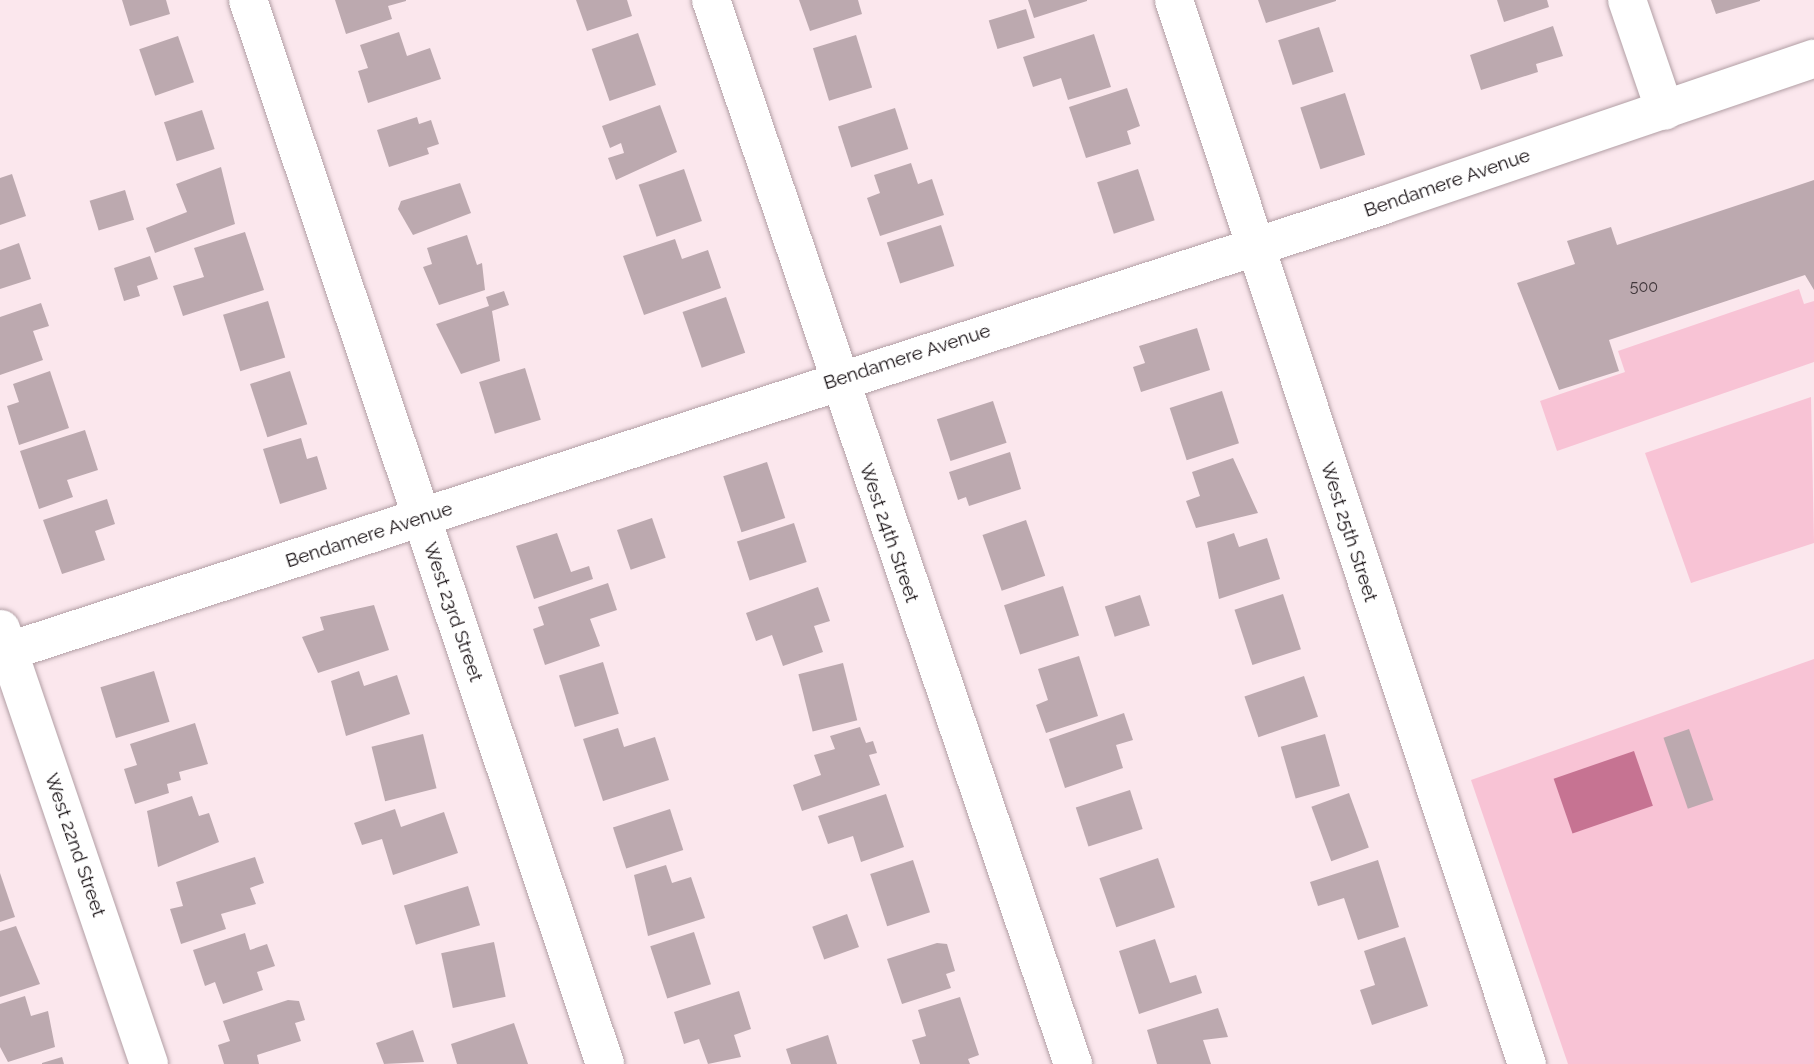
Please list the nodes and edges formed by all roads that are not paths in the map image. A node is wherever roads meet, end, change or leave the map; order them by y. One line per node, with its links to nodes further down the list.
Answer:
1 (248, 0): 9 (street, West 23rd Street)
2 (711, 0): 8 (street, West 24th Street)
3 (1174, 0): 7 (street, West 25th Street)
4 (1627, 0): 6 (street)
5 (1814, 59): 6 (street, Bendamere Avenue)
6 (1665, 111): 7 (street, Bendamere Avenue)
7 (1257, 245): 8 (street, Bendamere Avenue); 14 (street, West 25th Street)
8 (835, 380): 9 (street, Bendamere Avenue); 13 (street, West 24th Street)
9 (422, 518): 10 (street, Bendamere Avenue); 12 (street, West 23rd Street)
10 (3, 644): 11 (street, West 22nd Street)
11 (149, 1064)
12 (605, 1064)
13 (1073, 1064)
14 (1527, 1064)

